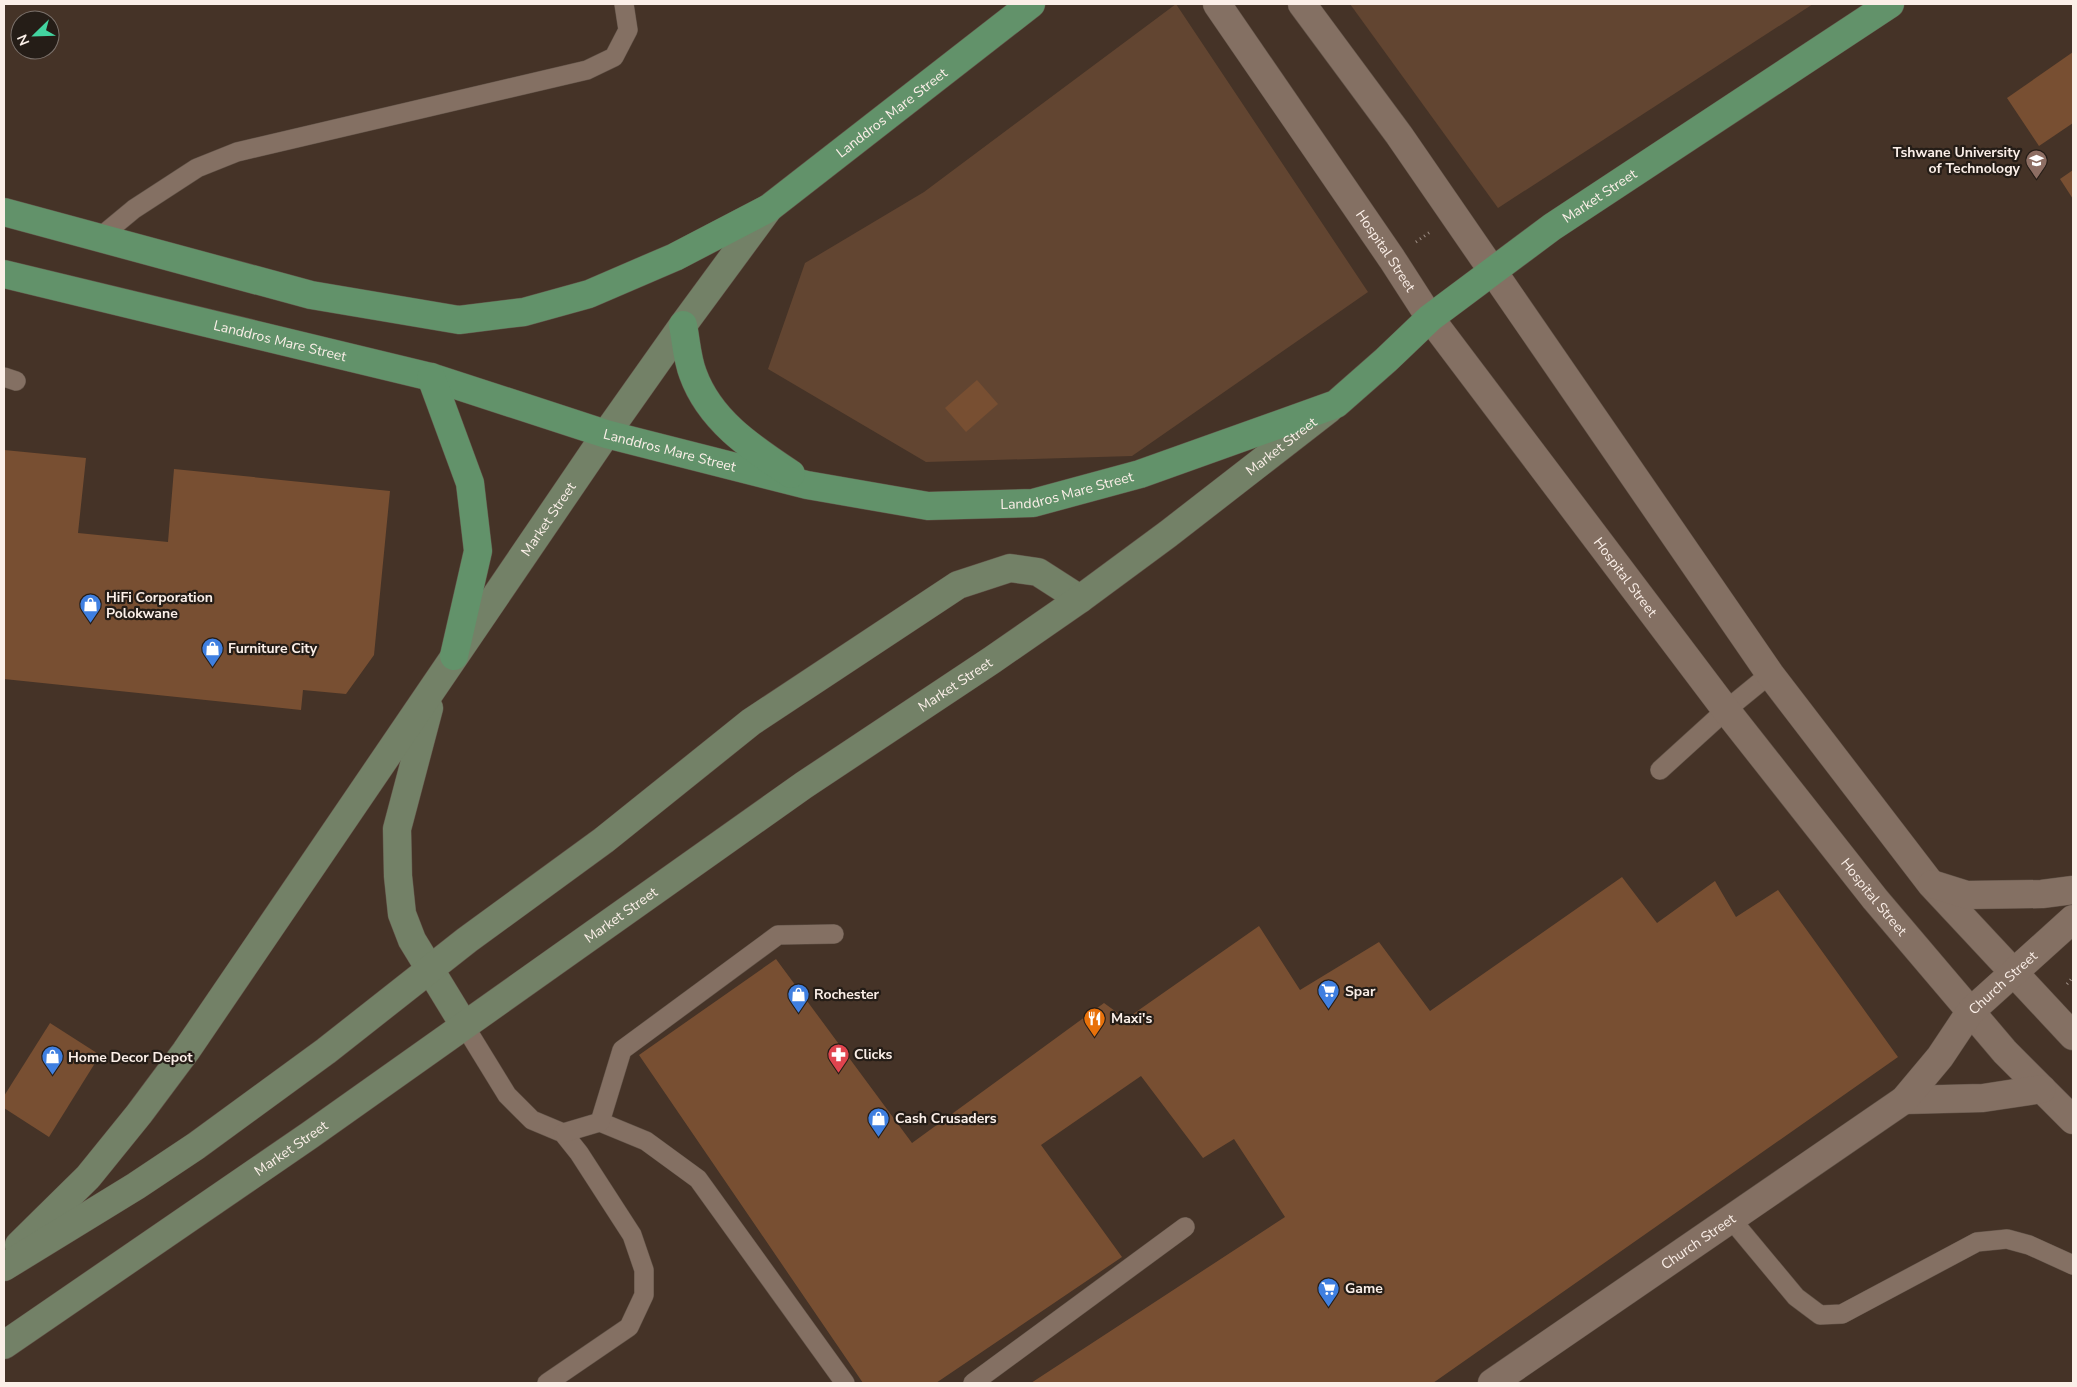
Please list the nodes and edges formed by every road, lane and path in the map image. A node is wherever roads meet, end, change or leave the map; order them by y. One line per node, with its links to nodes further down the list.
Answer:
1 (624, 4): 9 (lane)
2 (1031, 4): 6 (main road, Landdros Mare Street)
3 (1217, 4): 10 (street, Hospital Street)
4 (1302, 4): 8 (street)
5 (1890, 4): 11 (main road, Market Street)
6 (769, 208): 9 (main road, Landdros Mare Street); 14 (main road, Market Street)
7 (4, 212): 9 (main road, Landdros Mare Street)
8 (1455, 214): 10 (path); 11 (street)
9 (99, 238)
10 (1392, 259): 13 (street, Hospital Street)
11 (1493, 272): 13 (main road, Market Street); 23 (street)
12 (4, 274): 16 (main road, Landdros Mare Street)
13 (1430, 318): 18 (main road, Market Street); 25 (street, Hospital Street)
14 (683, 325): 19 (main road, Market Street); 20 (main road)
15 (4, 376): 17 (lane)
16 (431, 377): 19 (main road, Landdros Mare Street); 22 (main road)
17 (4, 384)
18 (1336, 404): 20 (main road, Landdros Mare Street); 21 (main road, Market Street)
19 (606, 434): 20 (main road, Landdros Mare Street); 22 (main road, Market Street)
20 (806, 485)
21 (1080, 599): 31 (main road); 34 (main road, Market Street)
22 (454, 656): 24 (main road, Market Street)
23 (1770, 674): 25 (lane); 27 (street)
24 (435, 684): 31 (main road); 43 (main road, Market Street)
25 (1726, 710): 26 (lane); 33 (street, Hospital Street)
26 (1660, 770)
27 (1931, 884): 28 (street); 32 (street)
28 (2073, 890)
29 (2073, 919): 32 (street, Church Street)
30 (834, 934): 39 (lane)
31 (429, 971): 34 (main road); 45 (main road)
32 (2013, 972): 33 (street, Church Street); 35 (street)
33 (1970, 1012): 36 (street, Hospital Street); 37 (street, Church Street)
34 (464, 1025): 40 (lane); 46 (main road, Market Street)
35 (2073, 1036)
36 (2042, 1089): 37 (street); 38 (street, Hospital Street)
37 (1904, 1100): 41 (street, Church Street)
38 (2073, 1120)
39 (600, 1122): 40 (lane); 48 (lane)
40 (563, 1132): 47 (lane)
41 (1731, 1219): 44 (lane); 50 (street, Church Street)
42 (1184, 1227): 49 (lane)
43 (4, 1260)
44 (2073, 1265)
45 (4, 1267)
46 (4, 1345)
47 (547, 1383)
48 (845, 1383)
49 (973, 1383)
50 (1492, 1383)

